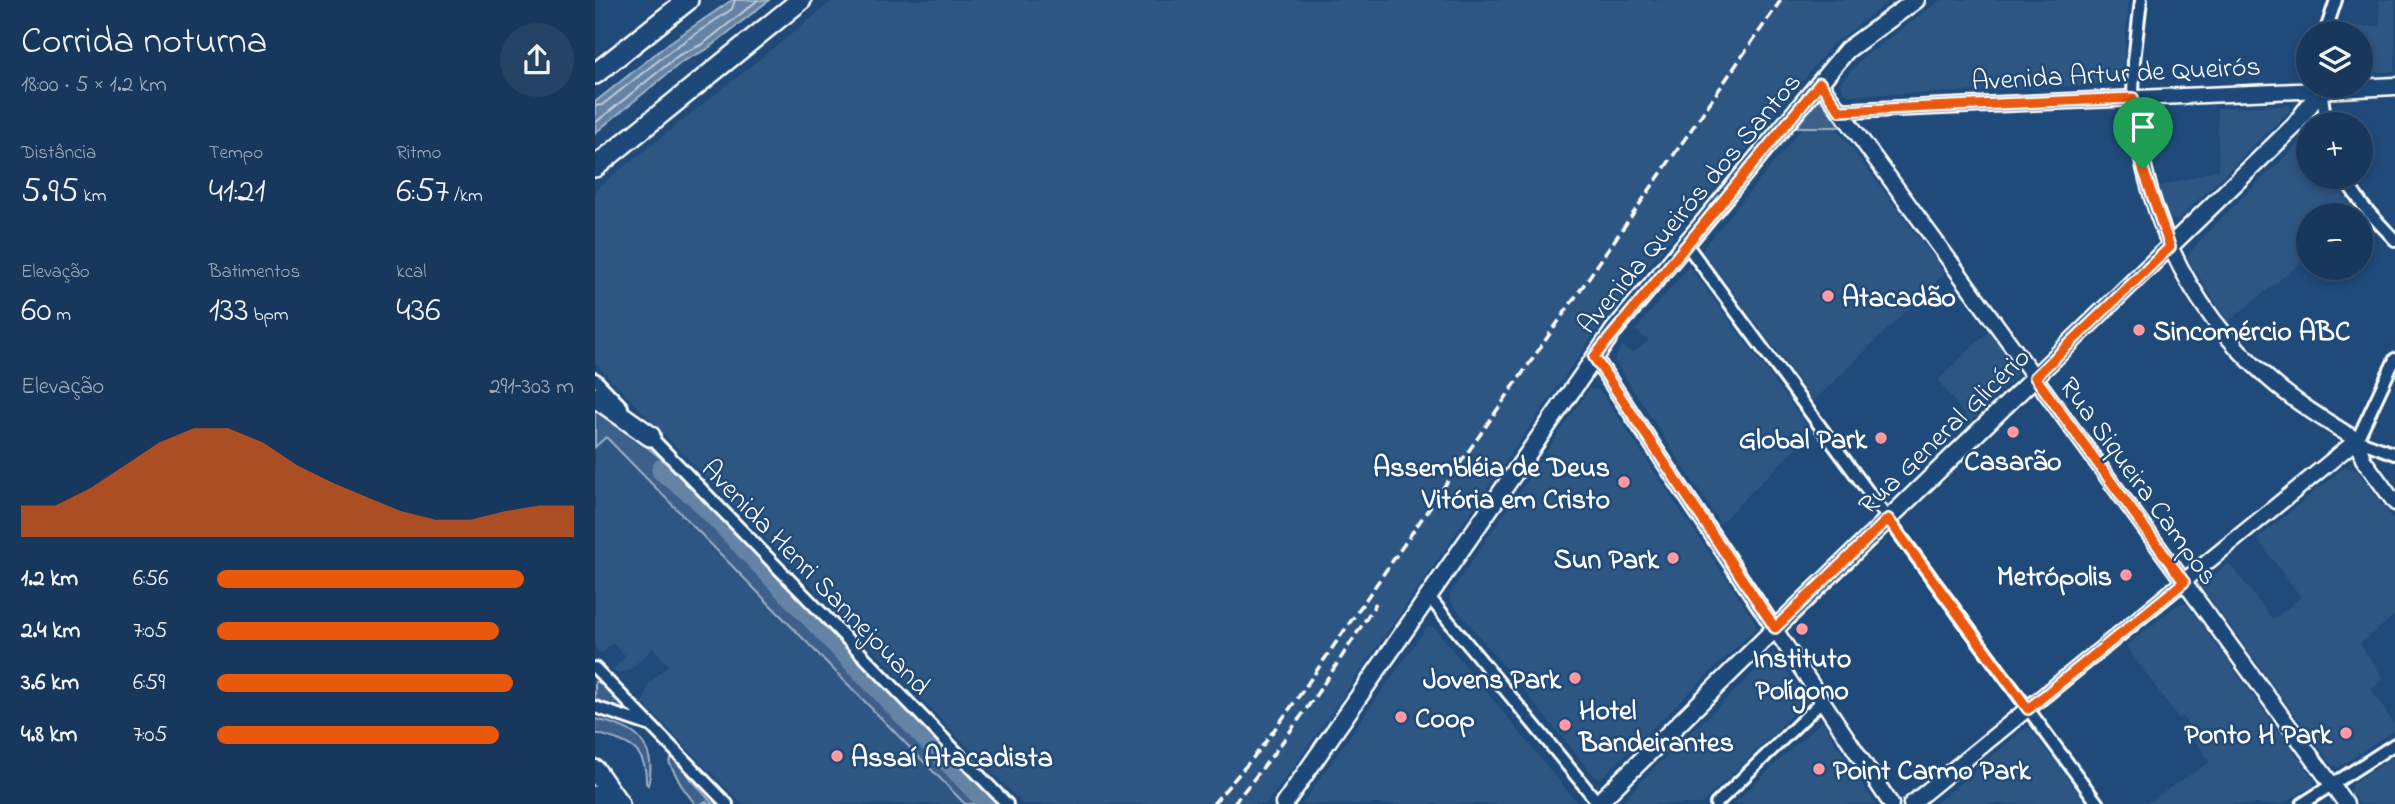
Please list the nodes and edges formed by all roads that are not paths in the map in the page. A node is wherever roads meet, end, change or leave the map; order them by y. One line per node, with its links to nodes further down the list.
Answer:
1 (688, 0): 7 (highway)
2 (801, 0): 15 (highway)
3 (1916, 0): 8 (main road, Avenida Queirós dos Santos)
4 (2141, 0): 12 (street)
5 (2336, 0): 6 (street)
6 (2329, 21)
7 (595, 74)
8 (1820, 83): 14 (street, Rua Siqueira Campos); 18 (main road, Avenida Queirós dos Santos)
9 (2395, 86): 10 (main road, Avenida Artur de Queirós)
10 (2373, 87)
11 (2296, 89): 12 (street, Avenida Artur de Queirós)
12 (2133, 98): 14 (street, Avenida Artur de Queirós); 19 (street)
13 (2314, 98): 19 (main road, Rua General Glicério)
14 (1840, 111): 22 (street, Rua Siqueira Campos)
15 (595, 167)
16 (2351, 189): 17 (street)
17 (2395, 240)
18 (1686, 244): 20 (main road, Avenida Queirós dos Santos); 29 (street)
19 (2170, 247): 22 (main road, Rua General Glicério); 26 (street)
20 (1594, 357): 31 (main road, Avenida Queirós dos Santos); 32 (street)
21 (2395, 359): 26 (street)
22 (2035, 377): 29 (main road, Rua General Glicério); 30 (street, Rua Siqueira Campos)
23 (595, 379): 25 (street, Avenida Henri Sannejouand)
24 (595, 397): 25 (highway)
25 (650, 436): 45 (street, Avenida Henri Sannejouand)
26 (2357, 440): 27 (street); 28 (street); 30 (street)
27 (2395, 454)
28 (2395, 503)
29 (1888, 519): 32 (main road, Rua General Glicério); 36 (street)
30 (2184, 582): 36 (street); 40 (street, Rua Siqueira Campos)
31 (1429, 597): 46 (main road, Avenida Queirós dos Santos); 47 (street)
32 (1775, 628): 34 (street); 47 (main road, Rua General Glicério)
33 (595, 668): 37 (street)
34 (1823, 700): 48 (street); 49 (street)
35 (595, 707): 37 (street)
36 (2028, 709): 50 (street); 51 (street)
37 (659, 732): 44 (street)
38 (2395, 744): 40 (street)
39 (595, 770): 43 (highway)
40 (2332, 785): 52 (street); 53 (street, Rua Siqueira Campos)
41 (595, 796): 42 (highway)
42 (600, 804)
43 (618, 804)
44 (727, 804)
45 (1007, 804)
46 (1284, 804)
47 (1598, 804)
48 (1716, 804)
49 (1891, 804)
50 (1911, 804)
51 (2098, 804)
52 (2302, 804)
53 (2346, 804)

